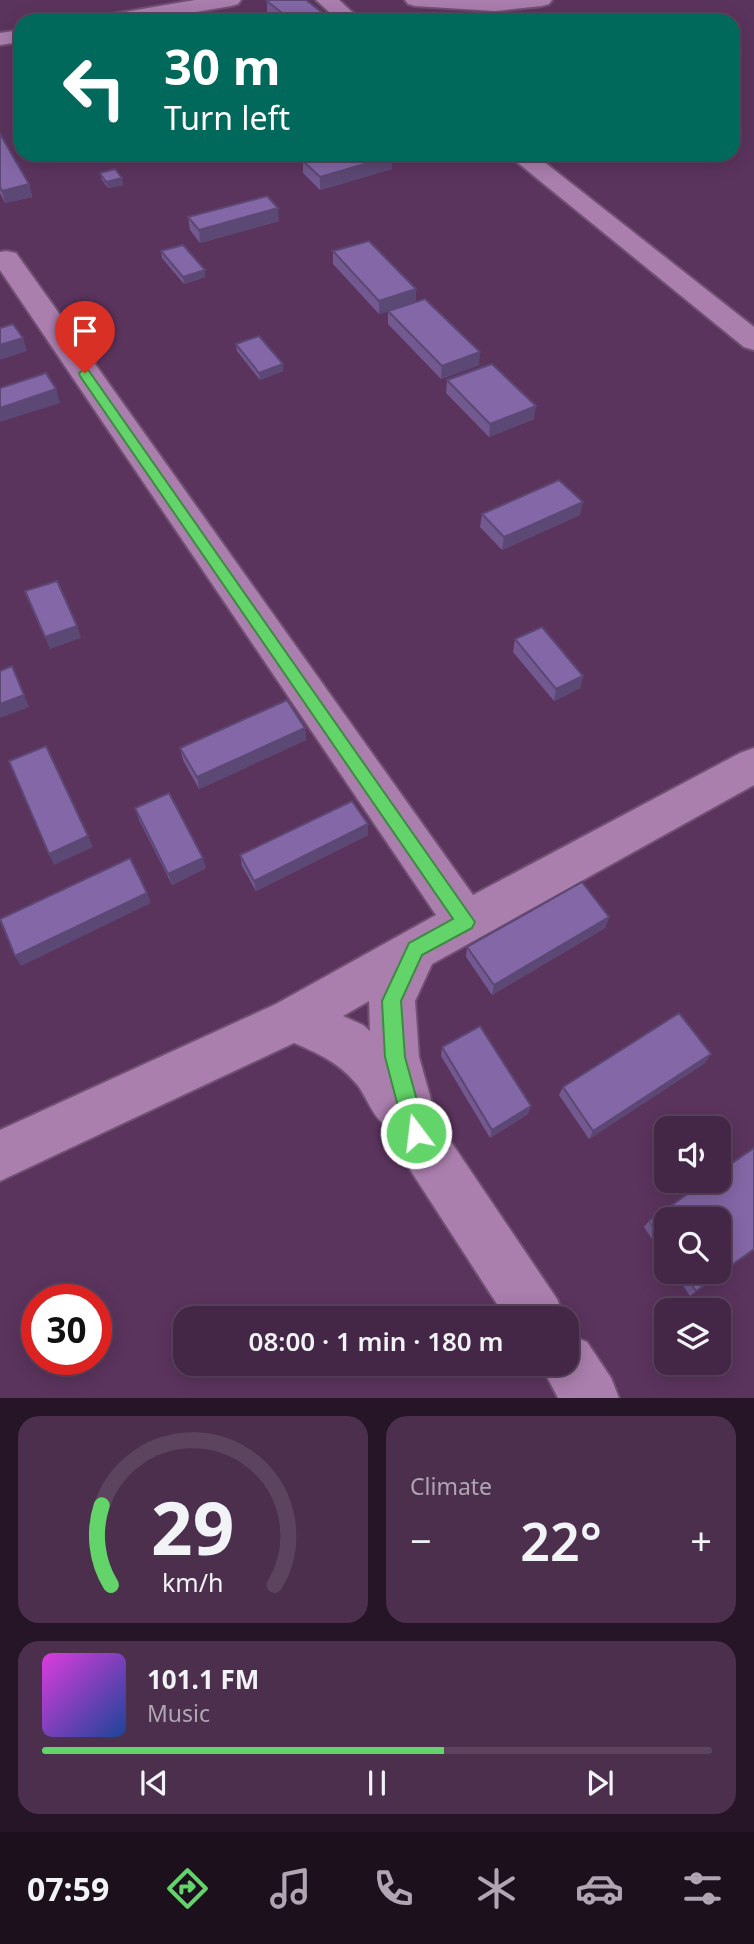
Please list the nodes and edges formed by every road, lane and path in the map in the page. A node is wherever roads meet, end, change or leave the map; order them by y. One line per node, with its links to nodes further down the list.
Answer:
1 (231, 0): 5 (street)
2 (326, 0): 6 (street)
3 (415, 0): 4 (street)
4 (542, 0)
5 (148, 14)
6 (343, 14)
7 (528, 161): 9 (street)
8 (5, 259): 11 (street)
9 (754, 341)
10 (754, 765): 11 (street)
11 (466, 922): 12 (street)
12 (416, 949): 13 (street); 14 (street)
13 (293, 1020): 14 (street); 15 (street)
14 (416, 1133): 16 (street)
15 (0, 1156)
16 (530, 1306)
17 (576, 1376): 18 (street)
18 (590, 1398)

